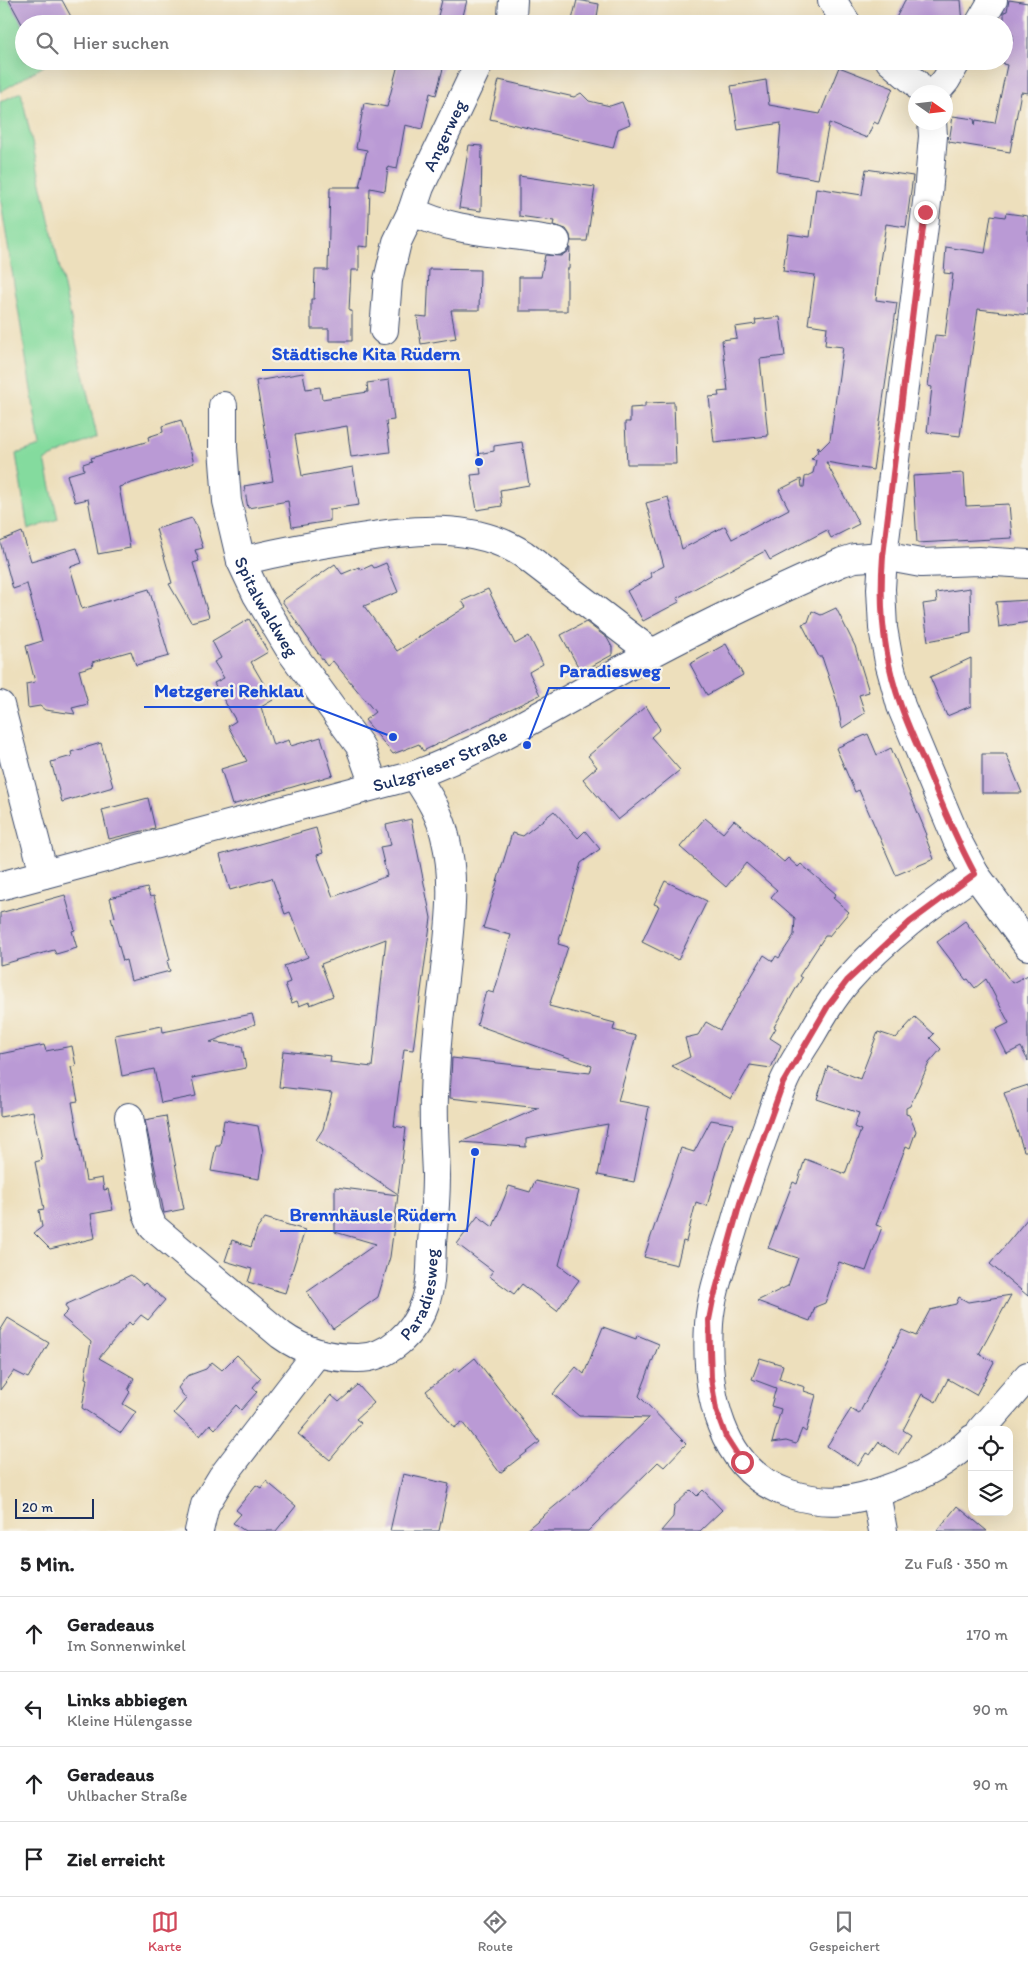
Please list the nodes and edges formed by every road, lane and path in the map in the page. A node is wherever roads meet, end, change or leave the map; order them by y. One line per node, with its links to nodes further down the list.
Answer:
1 (832, 0): 3 (street)
2 (993, 0): 4 (street)
3 (841, 15)
4 (984, 15)
5 (476, 70): 11 (street, Angerweg)
6 (901, 70): 8 (street)
7 (952, 70): 9 (street)
8 (918, 85)
9 (942, 85)
10 (933, 130): 15 (street)
11 (412, 211): 12 (street); 13 (street, Angerweg)
12 (556, 241)
13 (384, 330)
14 (223, 406): 16 (street, Spitalwaldweg)
15 (883, 556): 17 (street, Sulzgrieser Straße); 18 (street, Sulzgrieser Straße); 23 (street)
16 (240, 561): 18 (street); 21 (street, Spitalwaldweg)
17 (1028, 564)
18 (652, 653): 20 (street, Sulzgrieser Straße)
19 (0, 705): 22 (street)
20 (416, 775): 21 (street, Sulzgrieser Straße); 27 (street, Paradiesweg)
21 (374, 785): 22 (street, Sulzgrieser Straße)
22 (44, 874): 24 (street, Sulzgrieser Straße)
23 (975, 874): 25 (street); 31 (street)
24 (0, 886)
25 (1028, 946)
26 (129, 1117): 27 (street, Paradiesweg)
27 (317, 1353): 32 (street)
28 (1028, 1376): 29 (street)
29 (984, 1426)
30 (968, 1442): 31 (street)
31 (876, 1494): 33 (street)
32 (199, 1531)
33 (882, 1531)

